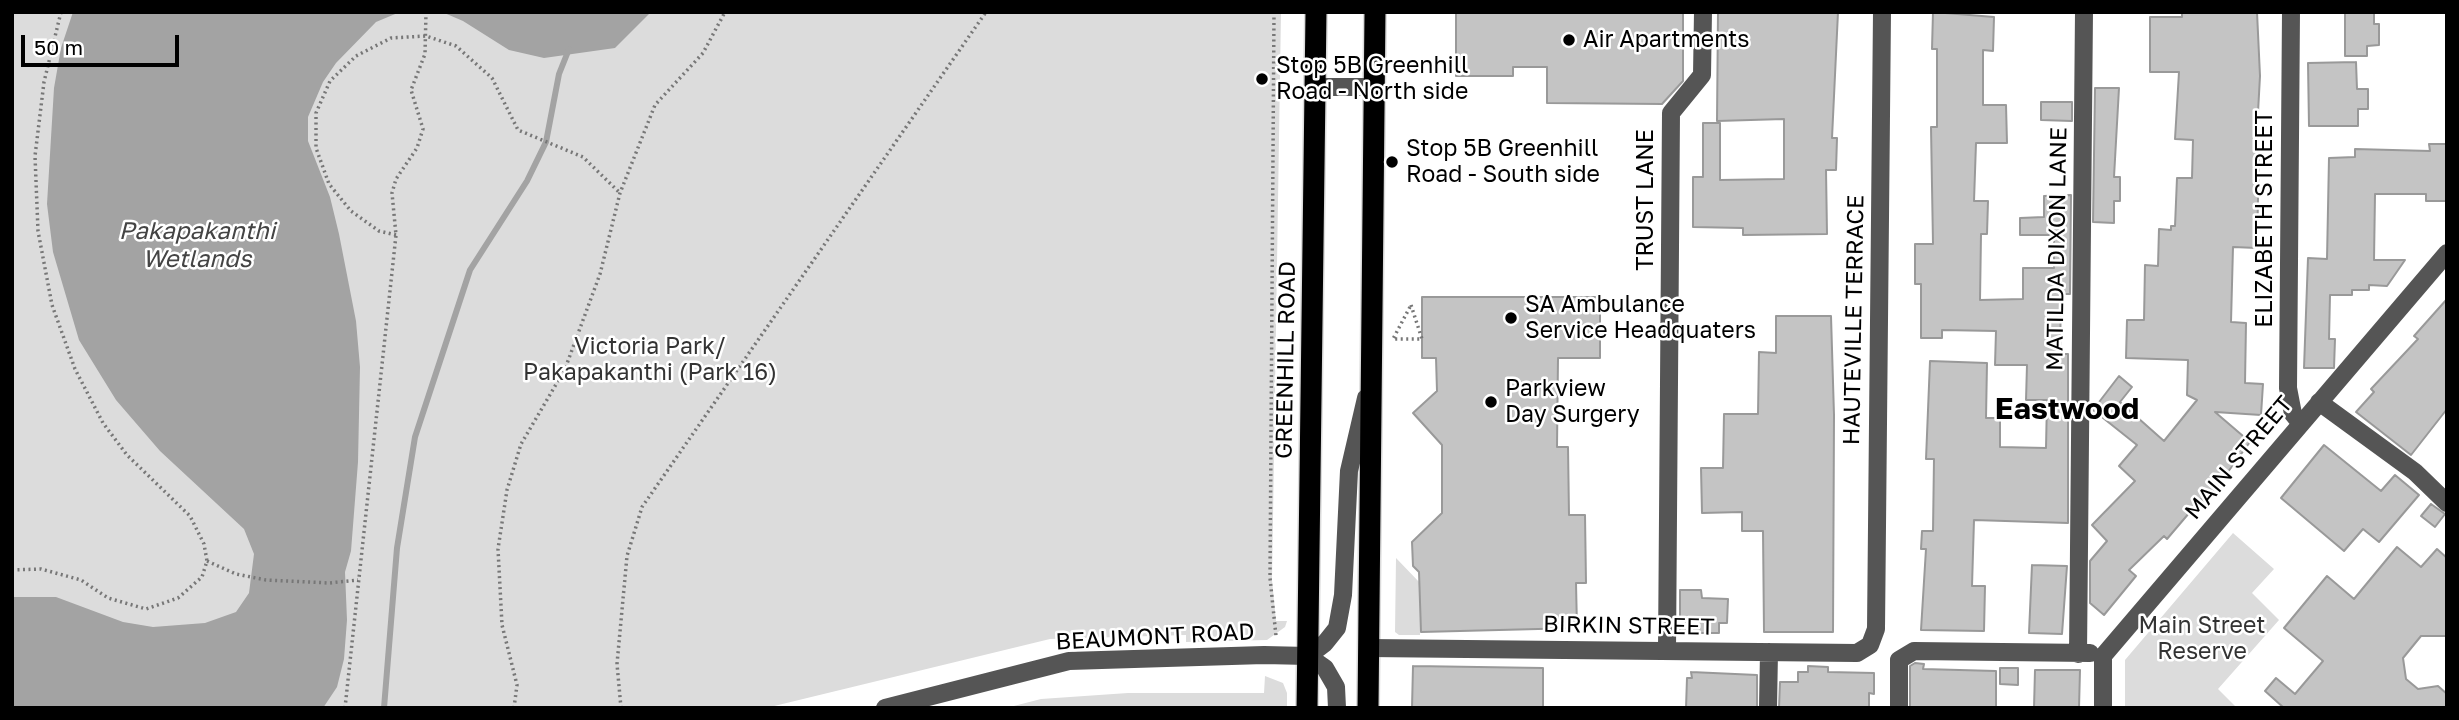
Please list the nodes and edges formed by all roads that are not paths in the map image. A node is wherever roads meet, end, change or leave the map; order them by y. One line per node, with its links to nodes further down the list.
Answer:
1 (1317, 12): 7 (highway, GREENHILL ROAD)
2 (1375, 12): 8 (highway)
3 (1703, 12): 16 (street, TRUST LANE)
4 (1882, 12): 14 (street, HAUTEVILLE TERRACE)
5 (2084, 12): 18 (street, MATILDA DIXON LANE)
6 (2291, 12): 12 (street, ELIZABETH STREET)
7 (1317, 87): 8 (street); 19 (highway, GREENHILL ROAD)
8 (1374, 87): 10 (highway)
9 (2447, 253): 11 (street, MAIN STREET)
10 (1372, 370): 15 (highway); 19 (street)
11 (2319, 402): 12 (street, MAIN STREET); 13 (street)
12 (2301, 424): 20 (street, MAIN STREET)
13 (2447, 503)
14 (1876, 629): 17 (street, BIRKIN STREET)
15 (1369, 648): 16 (street, BIRKIN STREET); 24 (highway)
16 (1667, 651): 17 (street, BIRKIN STREET)
17 (1769, 652): 25 (street)
18 (2078, 654): 20 (street); 26 (street)
19 (1308, 656): 21 (street, BEAUMONT ROAD); 22 (highway, GREENHILL ROAD); 23 (street)
20 (2103, 656): 27 (street)
21 (885, 708)
22 (1307, 708)
23 (1337, 708)
24 (1368, 708)
25 (1768, 708)
26 (1899, 708)
27 (2103, 708)

